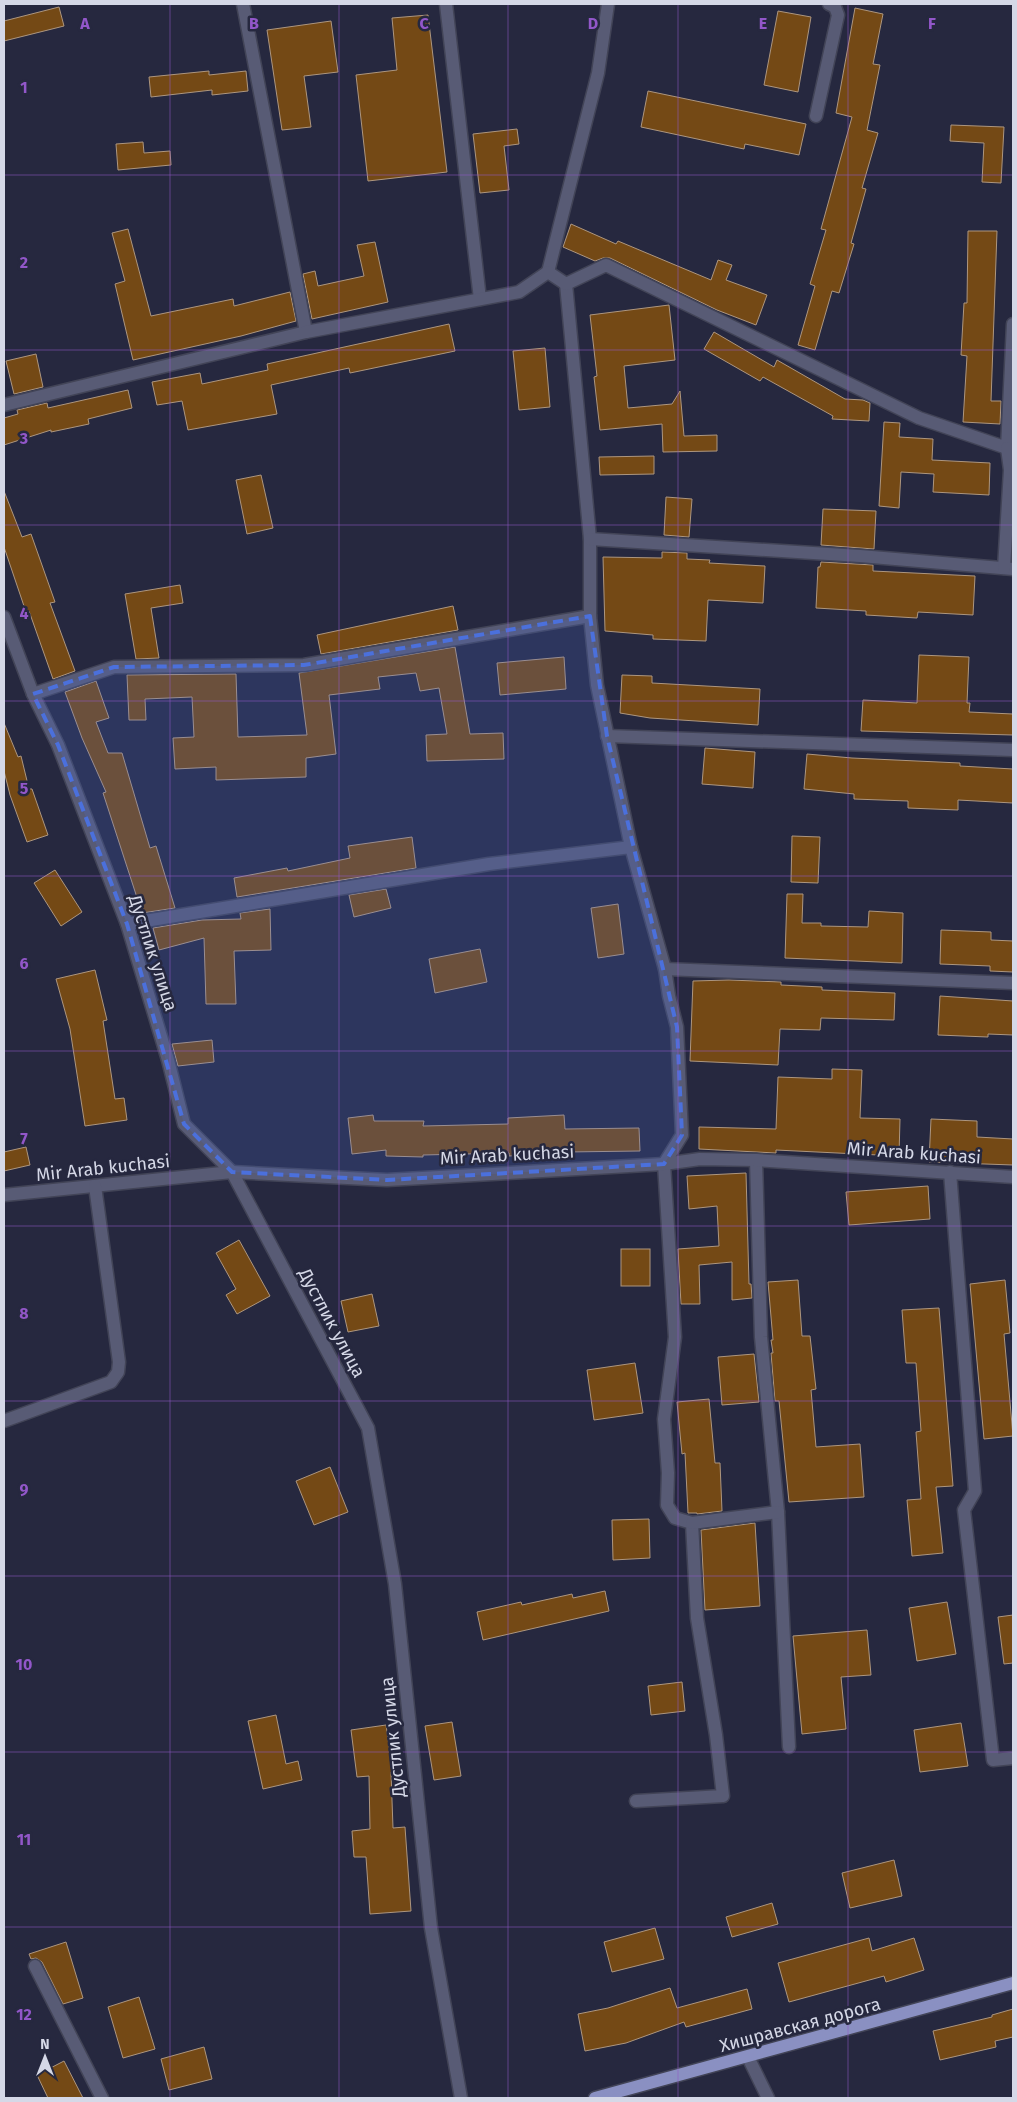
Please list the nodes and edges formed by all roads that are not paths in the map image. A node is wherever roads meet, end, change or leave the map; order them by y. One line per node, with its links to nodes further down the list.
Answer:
1 (243, 4): 10 (street)
2 (446, 4): 8 (street)
3 (608, 4): 6 (street)
4 (829, 4): 5 (street)
5 (816, 116)
6 (548, 272): 7 (street); 8 (street)
7 (566, 284): 12 (street); 13 (street)
8 (480, 299): 10 (street)
9 (1013, 324): 12 (street)
10 (306, 332): 11 (street)
11 (4, 405)
12 (1007, 448): 14 (street)
13 (590, 539): 14 (street); 15 (street)
14 (1008, 568)
15 (590, 616): 17 (street); 18 (street)
16 (4, 618): 17 (street, Дустлик улица)
17 (33, 694): 21 (street, Дустлик улица)
18 (607, 736): 19 (street); 20 (street)
19 (1013, 750)
20 (631, 847): 21 (street); 22 (street)
21 (127, 924): 26 (street, Дустлик улица)
22 (665, 969): 23 (street); 25 (street)
23 (1013, 983)
24 (756, 1160): 25 (street, Mir Arab kuchasi); 27 (street, Mir Arab kuchasi); 32 (street)
25 (664, 1164): 26 (street, Mir Arab kuchasi); 33 (street)
26 (232, 1172): 29 (street, Mir Arab kuchasi); 41 (street, Дустлик улица)
27 (950, 1172): 28 (street, Mir Arab kuchasi); 35 (street)
28 (1013, 1177)
29 (95, 1186): 30 (street, Mir Arab kuchasi); 31 (street)
30 (4, 1195)
31 (4, 1421)
32 (778, 1512): 33 (street); 34 (street)
33 (692, 1524): 36 (street)
34 (788, 1747)
35 (1013, 1758)
36 (636, 1801)
37 (35, 1966): 40 (street)
38 (1013, 1983): 39 (main road, Хишравская дорога)
39 (748, 2057): 42 (main road, Хишравская дорога); 43 (street)
40 (102, 2098)
41 (460, 2098)
42 (595, 2098)
43 (768, 2098)

